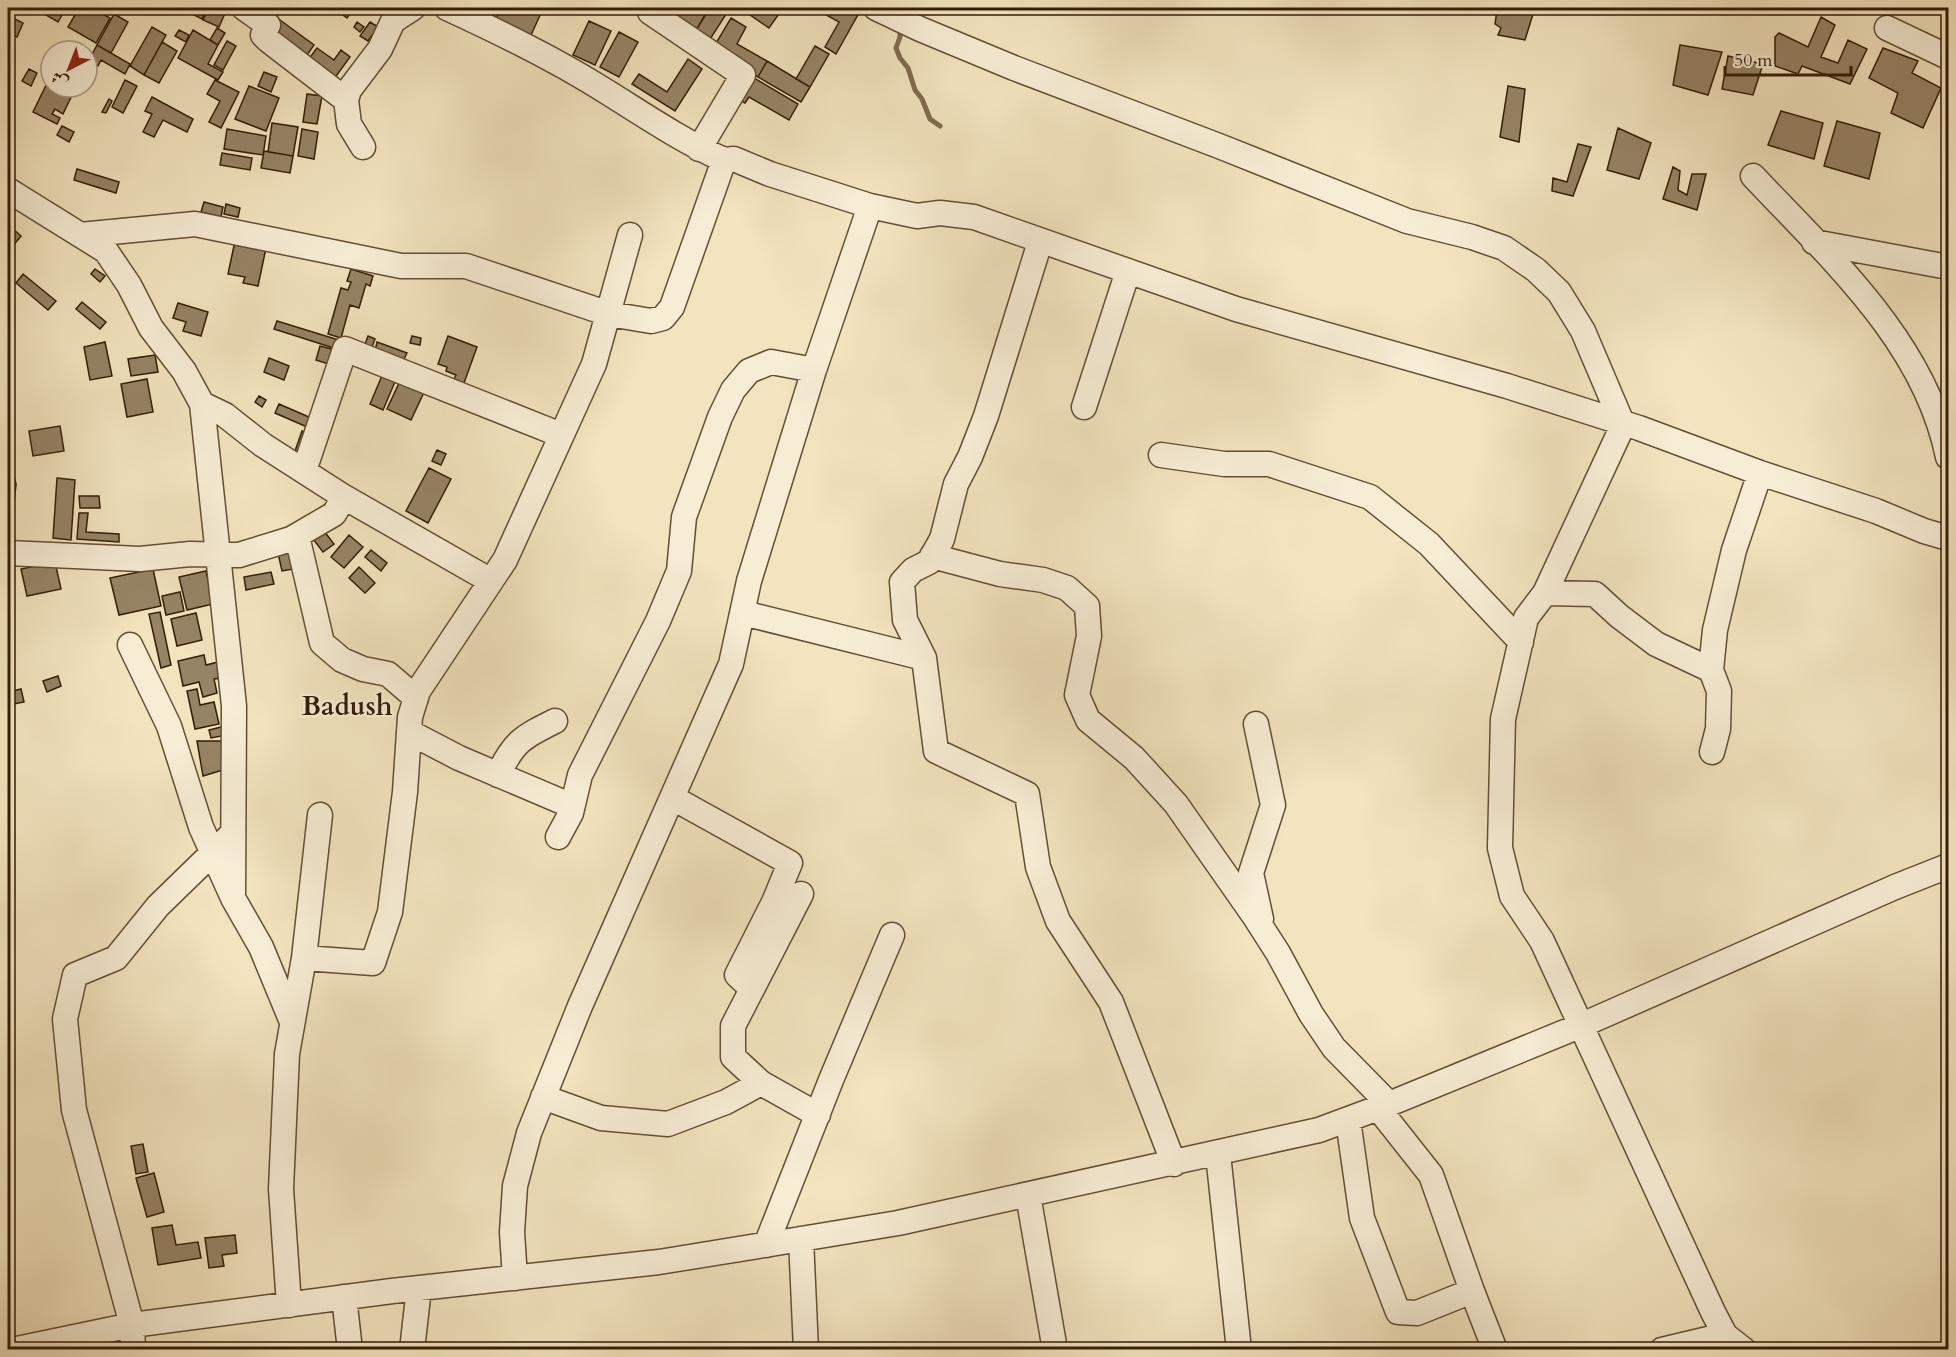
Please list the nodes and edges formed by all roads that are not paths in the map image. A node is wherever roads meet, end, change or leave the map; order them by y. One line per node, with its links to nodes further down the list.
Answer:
1 (244, 8): 8 (street)
2 (413, 8): 8 (street)
3 (447, 8): 10 (street)
4 (887, 10): 25 (street)
5 (650, 12): 10 (street)
6 (1887, 28): 7 (street)
7 (1948, 57)
8 (346, 100): 9 (street)
9 (363, 147)
10 (699, 149): 11 (street)
11 (724, 160): 14 (street); 21 (street)
12 (1752, 176): 18 (street)
13 (8, 190): 15 (street)
14 (870, 206): 17 (street); 22 (street)
15 (80, 235): 21 (street); 23 (street)
16 (630, 235): 21 (street)
17 (1040, 242): 20 (street); 36 (street)
18 (1814, 242): 19 (street); 28 (street)
19 (1948, 267)
20 (1128, 271): 24 (street); 25 (street)
21 (609, 314): 26 (street)
22 (814, 370): 39 (street); 51 (street)
23 (202, 404): 29 (street); 35 (street)
24 (1084, 407)
25 (1623, 425): 30 (street); 38 (street)
26 (561, 435): 29 (street); 37 (street)
27 (1161, 455): 40 (street)
28 (1948, 457)
29 (304, 471): 31 (street)
30 (1760, 473): 32 (street); 43 (street)
31 (344, 497): 33 (street); 37 (street)
32 (1948, 535)
33 (297, 536): 35 (street); 44 (street)
34 (8, 553): 35 (street)
35 (218, 555): 53 (street)
36 (932, 556): 42 (street); 59 (street)
37 (491, 582): 44 (street)
38 (1545, 592): 40 (street); 43 (street)
39 (743, 614): 42 (street); 50 (street)
40 (1521, 642): 64 (street)
41 (130, 645): 55 (street)
42 (924, 658): 71 (street)
43 (1711, 670): 48 (street)
44 (416, 698): 47 (street)
45 (555, 720): 49 (street)
46 (1256, 724): 59 (street)
47 (409, 732): 49 (street); 61 (street)
48 (1712, 752)
49 (498, 775): 51 (street)
50 (673, 798): 62 (street); 66 (street)
51 (572, 806): 54 (street)
52 (320, 815): 61 (street)
53 (233, 833): 55 (street); 58 (street)
54 (558, 837)
55 (212, 852): 58 (street); 80 (street)
56 (1948, 866): 64 (street)
57 (801, 894): 62 (street)
58 (233, 898): 63 (street)
59 (1263, 930): 67 (street)
60 (892, 935): 68 (street)
61 (304, 958): 63 (street)
62 (752, 989): 65 (street)
63 (292, 1022): 79 (street)
64 (1582, 1025): 67 (street); 81 (street)
65 (761, 1083): 66 (street); 68 (street)
66 (543, 1097): 75 (street)
67 (1384, 1106): 69 (street); 77 (street)
68 (818, 1115): 74 (street)
69 (1348, 1120): 70 (street); 77 (street)
70 (1218, 1154): 71 (street); 88 (street)
71 (1174, 1164): 72 (street)
72 (1028, 1195): 73 (street); 87 (street)
73 (801, 1239): 74 (street); 86 (street)
74 (766, 1245): 75 (street)
75 (515, 1278): 76 (street)
76 (419, 1288): 78 (street); 85 (street)
77 (1472, 1291): 89 (street)
78 (344, 1297): 79 (street); 84 (street)
79 (289, 1305): 80 (street)
80 (132, 1325): 82 (street); 83 (street)
81 (1725, 1335): 90 (street); 91 (street)
82 (12, 1350)
83 (134, 1350)
84 (350, 1350)
85 (412, 1350)
86 (806, 1350)
87 (1055, 1350)
88 (1239, 1350)
89 (1495, 1350)
90 (1662, 1350)
91 (1744, 1350)

